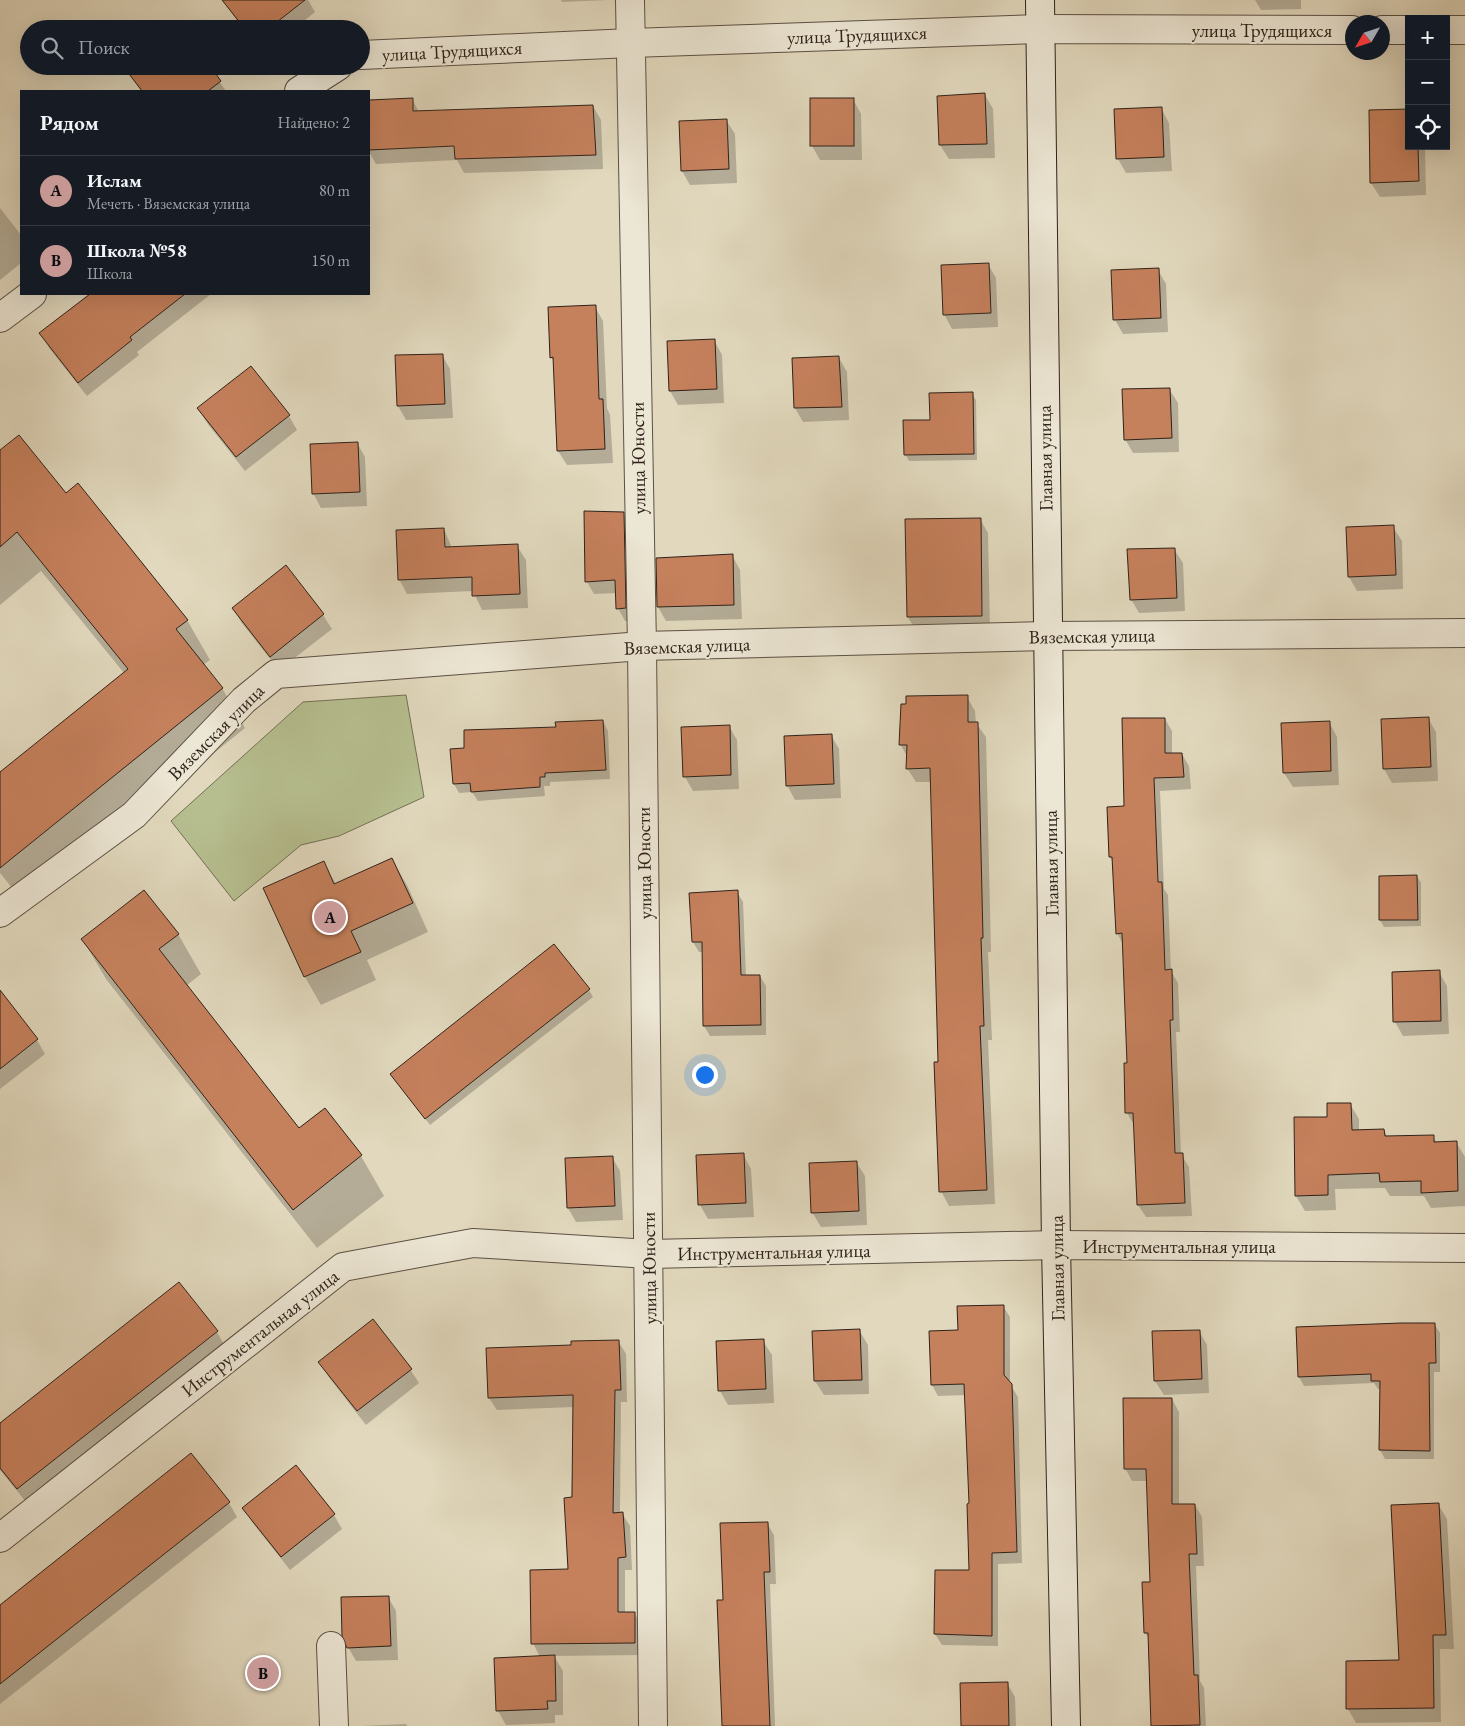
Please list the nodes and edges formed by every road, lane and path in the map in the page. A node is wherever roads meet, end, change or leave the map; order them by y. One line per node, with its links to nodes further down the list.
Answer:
1 (630, 0): 9 (street, улица Юности)
2 (1040, 0): 3 (street, Главная улица)
3 (1040, 29): 4 (street, улица Трудящихся); 9 (street, улица Трудящихся); 16 (street, Главная улица)
4 (1345, 30)
5 (1390, 30): 6 (street)
6 (1405, 30)
7 (1450, 30): 8 (street)
8 (1465, 30)
9 (631, 42): 10 (street, улица Трудящихся); 17 (street, улица Юности)
10 (370, 55)
11 (324, 75): 12 (street)
12 (300, 90)
13 (31, 295): 14 (street)
14 (0, 318)
15 (1465, 632): 16 (street, Вяземская улица)
16 (1047, 636): 17 (street, Вяземская улица); 19 (street, Главная улица)
17 (642, 646): 18 (street, Вяземская улица); 21 (street, улица Юности)
18 (0, 913)
19 (1056, 1245): 20 (street, Инструментальная улица); 21 (street, Инструментальная улица); 26 (street, Главная улица)
20 (1465, 1248)
21 (649, 1254): 22 (street, Инструментальная улица); 25 (street, улица Юности)
22 (0, 1538)
23 (331, 1646): 24 (street)
24 (334, 1726)
25 (653, 1726)
26 (1066, 1726)

